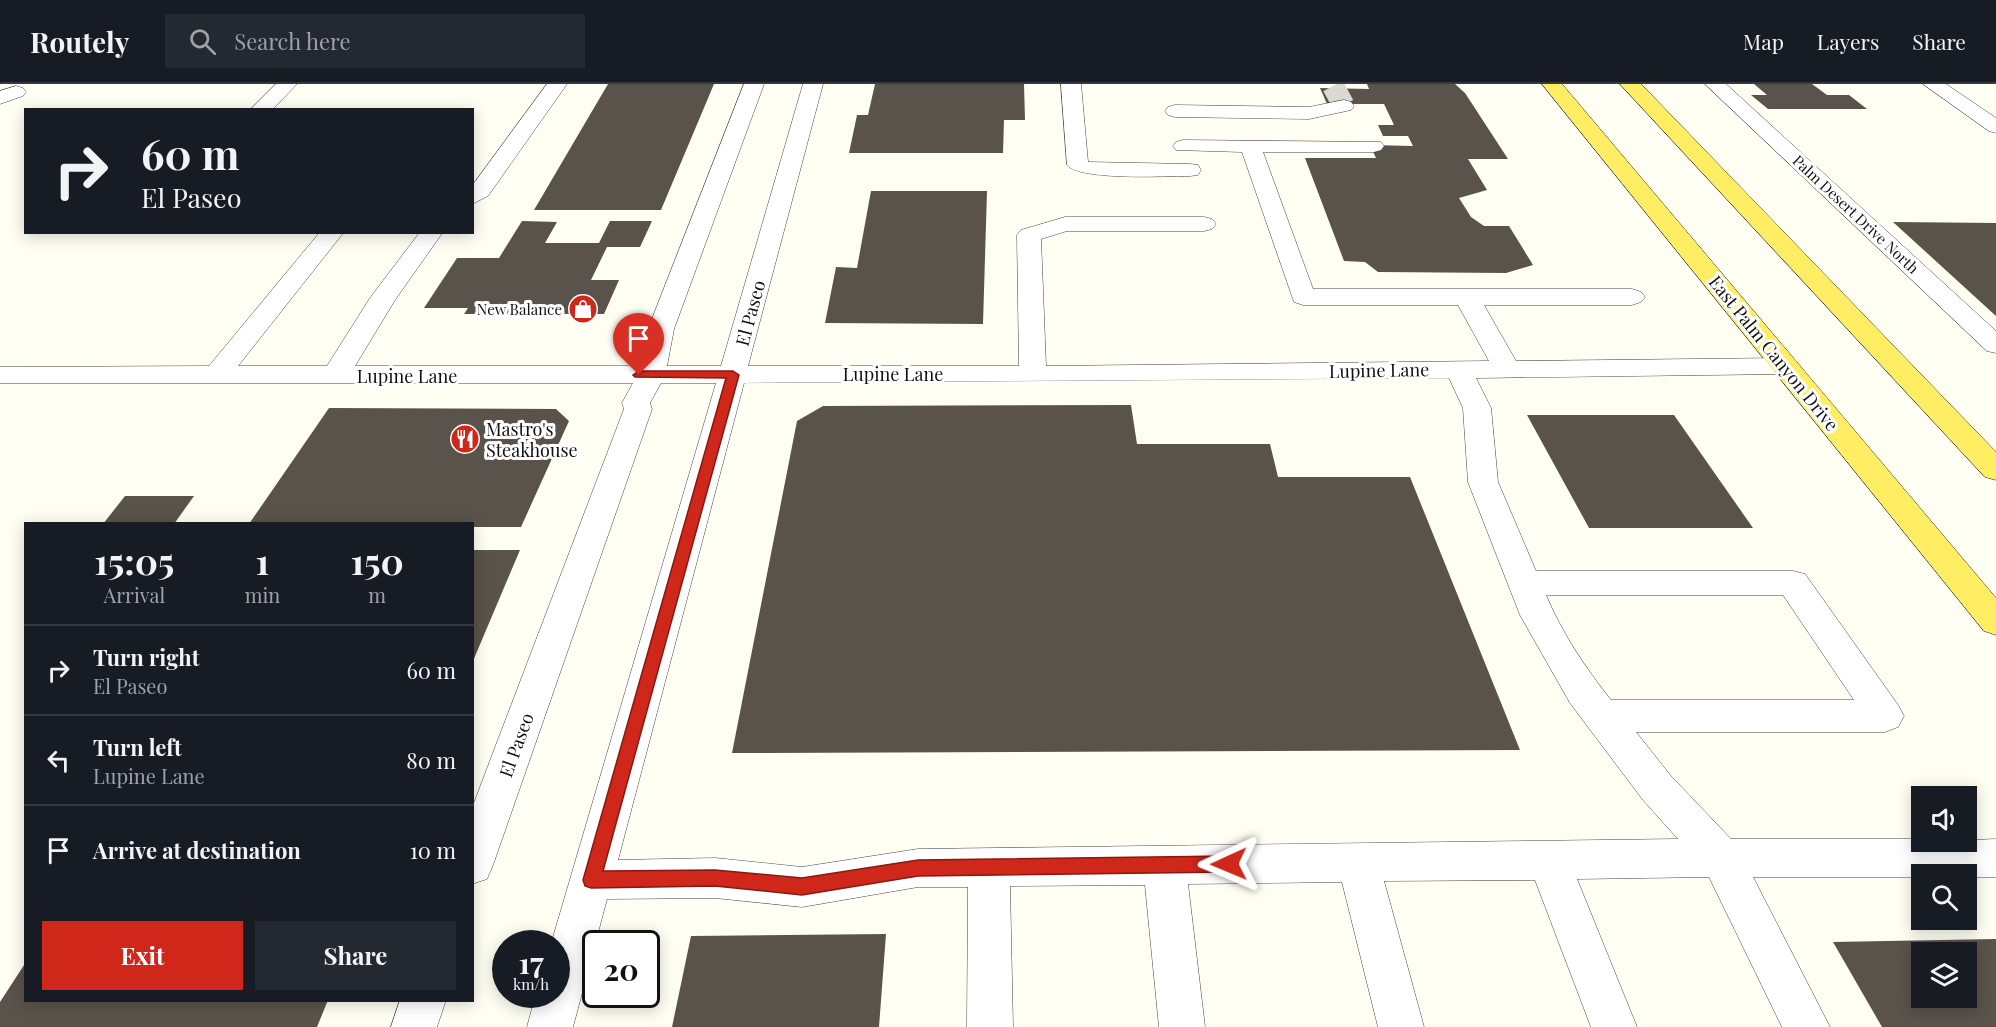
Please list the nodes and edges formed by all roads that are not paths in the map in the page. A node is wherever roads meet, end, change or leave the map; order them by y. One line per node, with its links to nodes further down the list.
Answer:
1 (287, 84): 11 (street)
2 (557, 84): 18 (street)
3 (754, 84): 31 (street, El Paseo)
4 (813, 84): 32 (street, El Paseo)
5 (1071, 84): 17 (street)
6 (1552, 84): 25 (main road, East Palm Canyon Drive)
7 (1630, 84): 34 (main road)
8 (1715, 84): 24 (street, Palm Desert Drive North)
9 (1933, 84): 13 (street)
10 (1344, 106): 12 (street)
11 (262, 108)
12 (1175, 111)
13 (1996, 127)
14 (1183, 146): 15 (street)
15 (1250, 146): 16 (street); 22 (street)
16 (1374, 146)
17 (1190, 170)
18 (474, 196)
19 (1204, 224): 28 (street)
20 (331, 234): 30 (street)
21 (431, 234): 33 (street)
22 (1467, 297): 23 (street); 26 (street)
23 (1632, 297)
24 (1996, 345)
25 (1785, 366): 26 (street, Lupine Lane); 36 (main road, East Palm Canyon Drive)
26 (1507, 369): 27 (street, Lupine Lane)
27 (1459, 370): 28 (street, Lupine Lane); 35 (street)
28 (1033, 374): 32 (street, Lupine Lane)
29 (0, 375): 30 (street, Lupine Lane)
30 (217, 375): 33 (street, Lupine Lane)
31 (651, 375): 32 (street, Lupine Lane); 33 (street, Lupine Lane); 40 (street, El Paseo)
32 (733, 375): 45 (street, El Paseo)
33 (335, 376)
34 (1996, 470)
35 (1524, 583): 37 (street); 37 (street)
36 (1996, 622)
37 (1602, 716): 38 (street)
38 (1721, 858): 39 (street); 41 (street); 53 (street)
39 (1996, 858)
40 (474, 860)
41 (1548, 860): 42 (street); 52 (street)
42 (1358, 863): 43 (street); 51 (street)
43 (1164, 864): 44 (street); 50 (street)
44 (989, 867): 45 (street); 49 (street)
45 (591, 880): 48 (street, El Paseo)
46 (422, 1002): 47 (street)
47 (414, 1027)
48 (550, 1027)
49 (990, 1027)
50 (1182, 1027)
51 (1401, 1027)
52 (1614, 1027)
53 (1807, 1027)

